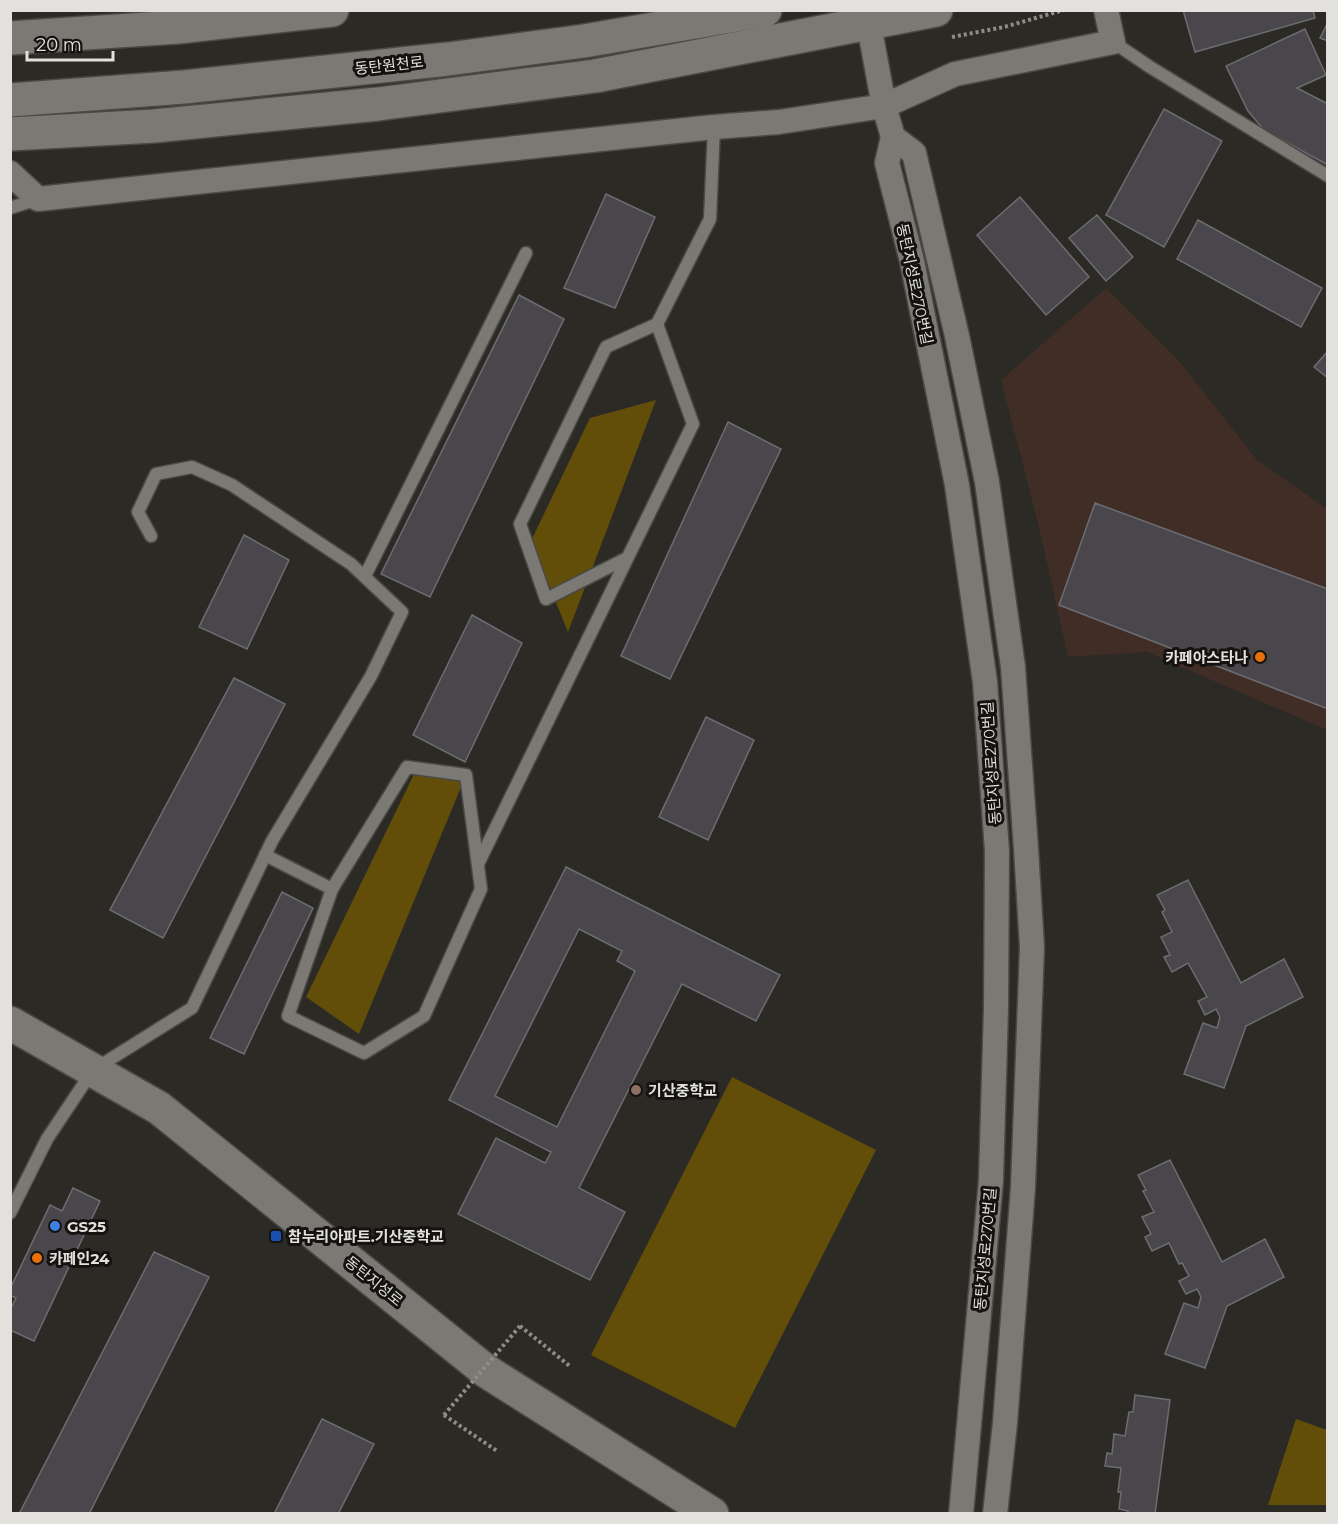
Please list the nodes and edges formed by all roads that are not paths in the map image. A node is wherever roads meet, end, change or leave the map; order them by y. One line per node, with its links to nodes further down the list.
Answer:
1 (332, 10): 6 (main road)
2 (765, 10): 8 (main road, 동탄원천로)
3 (936, 10): 5 (main road)
4 (1106, 10): 7 (street)
5 (869, 25): 9 (street, 동탄지성로270번길); 11 (main road)
6 (10, 38)
7 (1113, 42): 9 (street); 14 (lane)
8 (10, 100)
9 (884, 106): 10 (street); 12 (street, 동탄지성로270번길)
10 (714, 127): 15 (street); 18 (lane)
11 (10, 134)
12 (893, 137): 29 (street, 동탄지성로270번길); 30 (street)
13 (10, 173): 15 (street)
14 (1328, 176)
15 (38, 199): 16 (lane)
16 (10, 208)
17 (525, 253): 21 (lane)
18 (657, 324): 20 (lane); 20 (lane)
19 (151, 536): 21 (lane)
20 (627, 558): 23 (lane)
21 (365, 576): 22 (lane)
22 (265, 855): 24 (lane); 26 (lane)
23 (478, 864): 24 (lane); 24 (lane)
24 (332, 889)
25 (10, 1023): 26 (main road, 동탄지성로)
26 (93, 1070): 27 (lane); 28 (main road, 동탄지성로)
27 (10, 1213)
28 (712, 1514)
29 (961, 1514)
30 (995, 1514)

